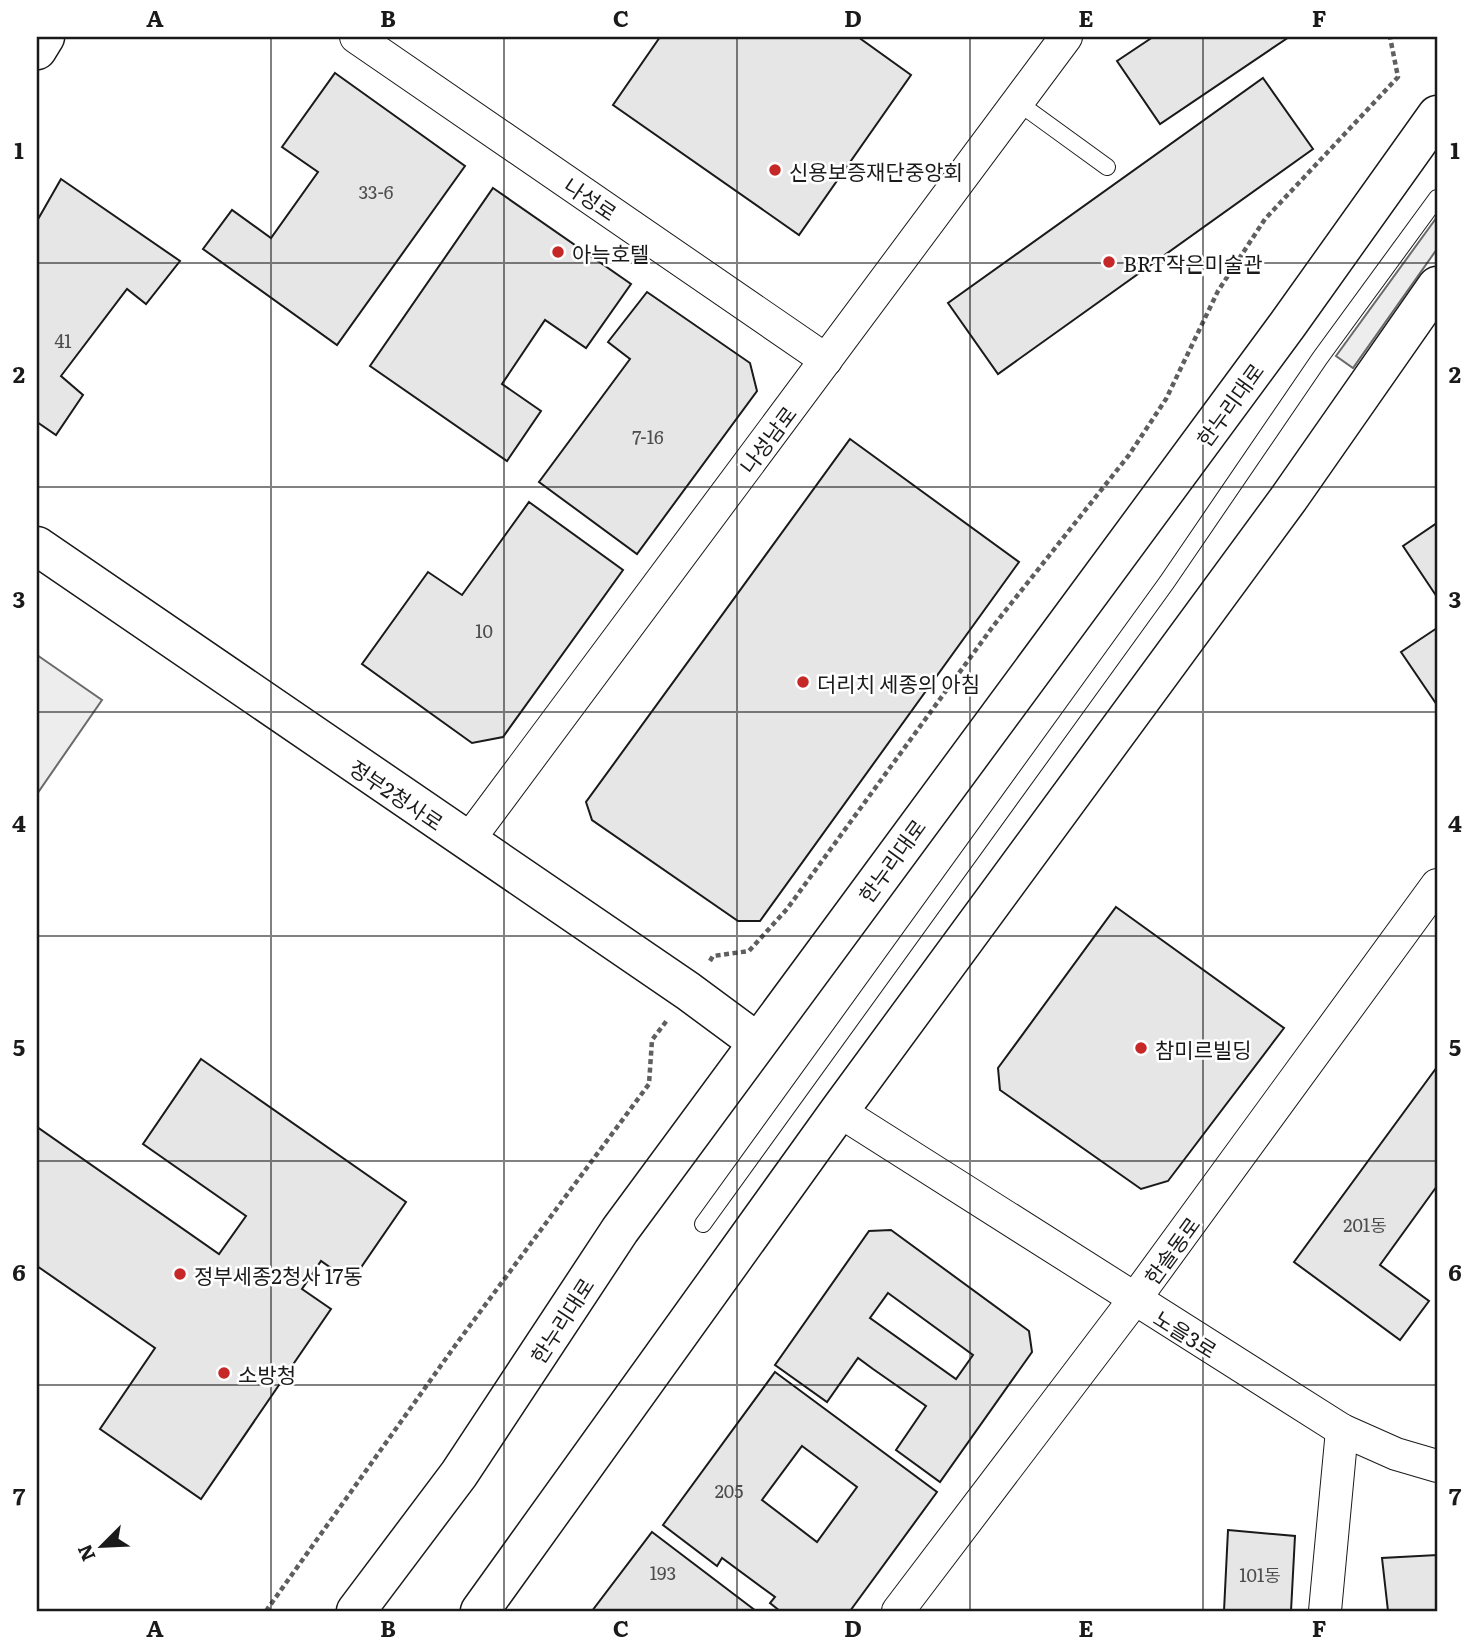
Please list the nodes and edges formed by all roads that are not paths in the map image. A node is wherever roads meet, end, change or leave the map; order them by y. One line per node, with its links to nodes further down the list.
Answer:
1 (45, 37): 4 (street)
2 (356, 37): 10 (street, 나성로)
3 (1066, 37): 5 (street, 나성남로)
4 (37, 50)
5 (1016, 102): 7 (lane); 10 (street, 나성남로)
6 (1437, 115): 14 (street, 한누리대로)
7 (1107, 167)
8 (1437, 198): 16 (lane)
9 (1437, 286): 15 (street)
10 (826, 360): 12 (street, 나성남로)
11 (37, 546): 12 (street, 정부2청사로)
12 (467, 842): 14 (street, 정부2청사로)
13 (1437, 885): 17 (street, 한솔동로)
14 (757, 1042): 20 (street, 한누리대로)
15 (839, 1111): 17 (street, 노을3로); 21 (street)
16 (703, 1224)
17 (1134, 1300): 18 (street, 노을3로); 22 (street, 한솔동로)
18 (1342, 1430): 19 (street, 노을3로); 23 (street)
19 (1437, 1466)
20 (356, 1611)
21 (480, 1611)
22 (898, 1611)
23 (1325, 1611)

